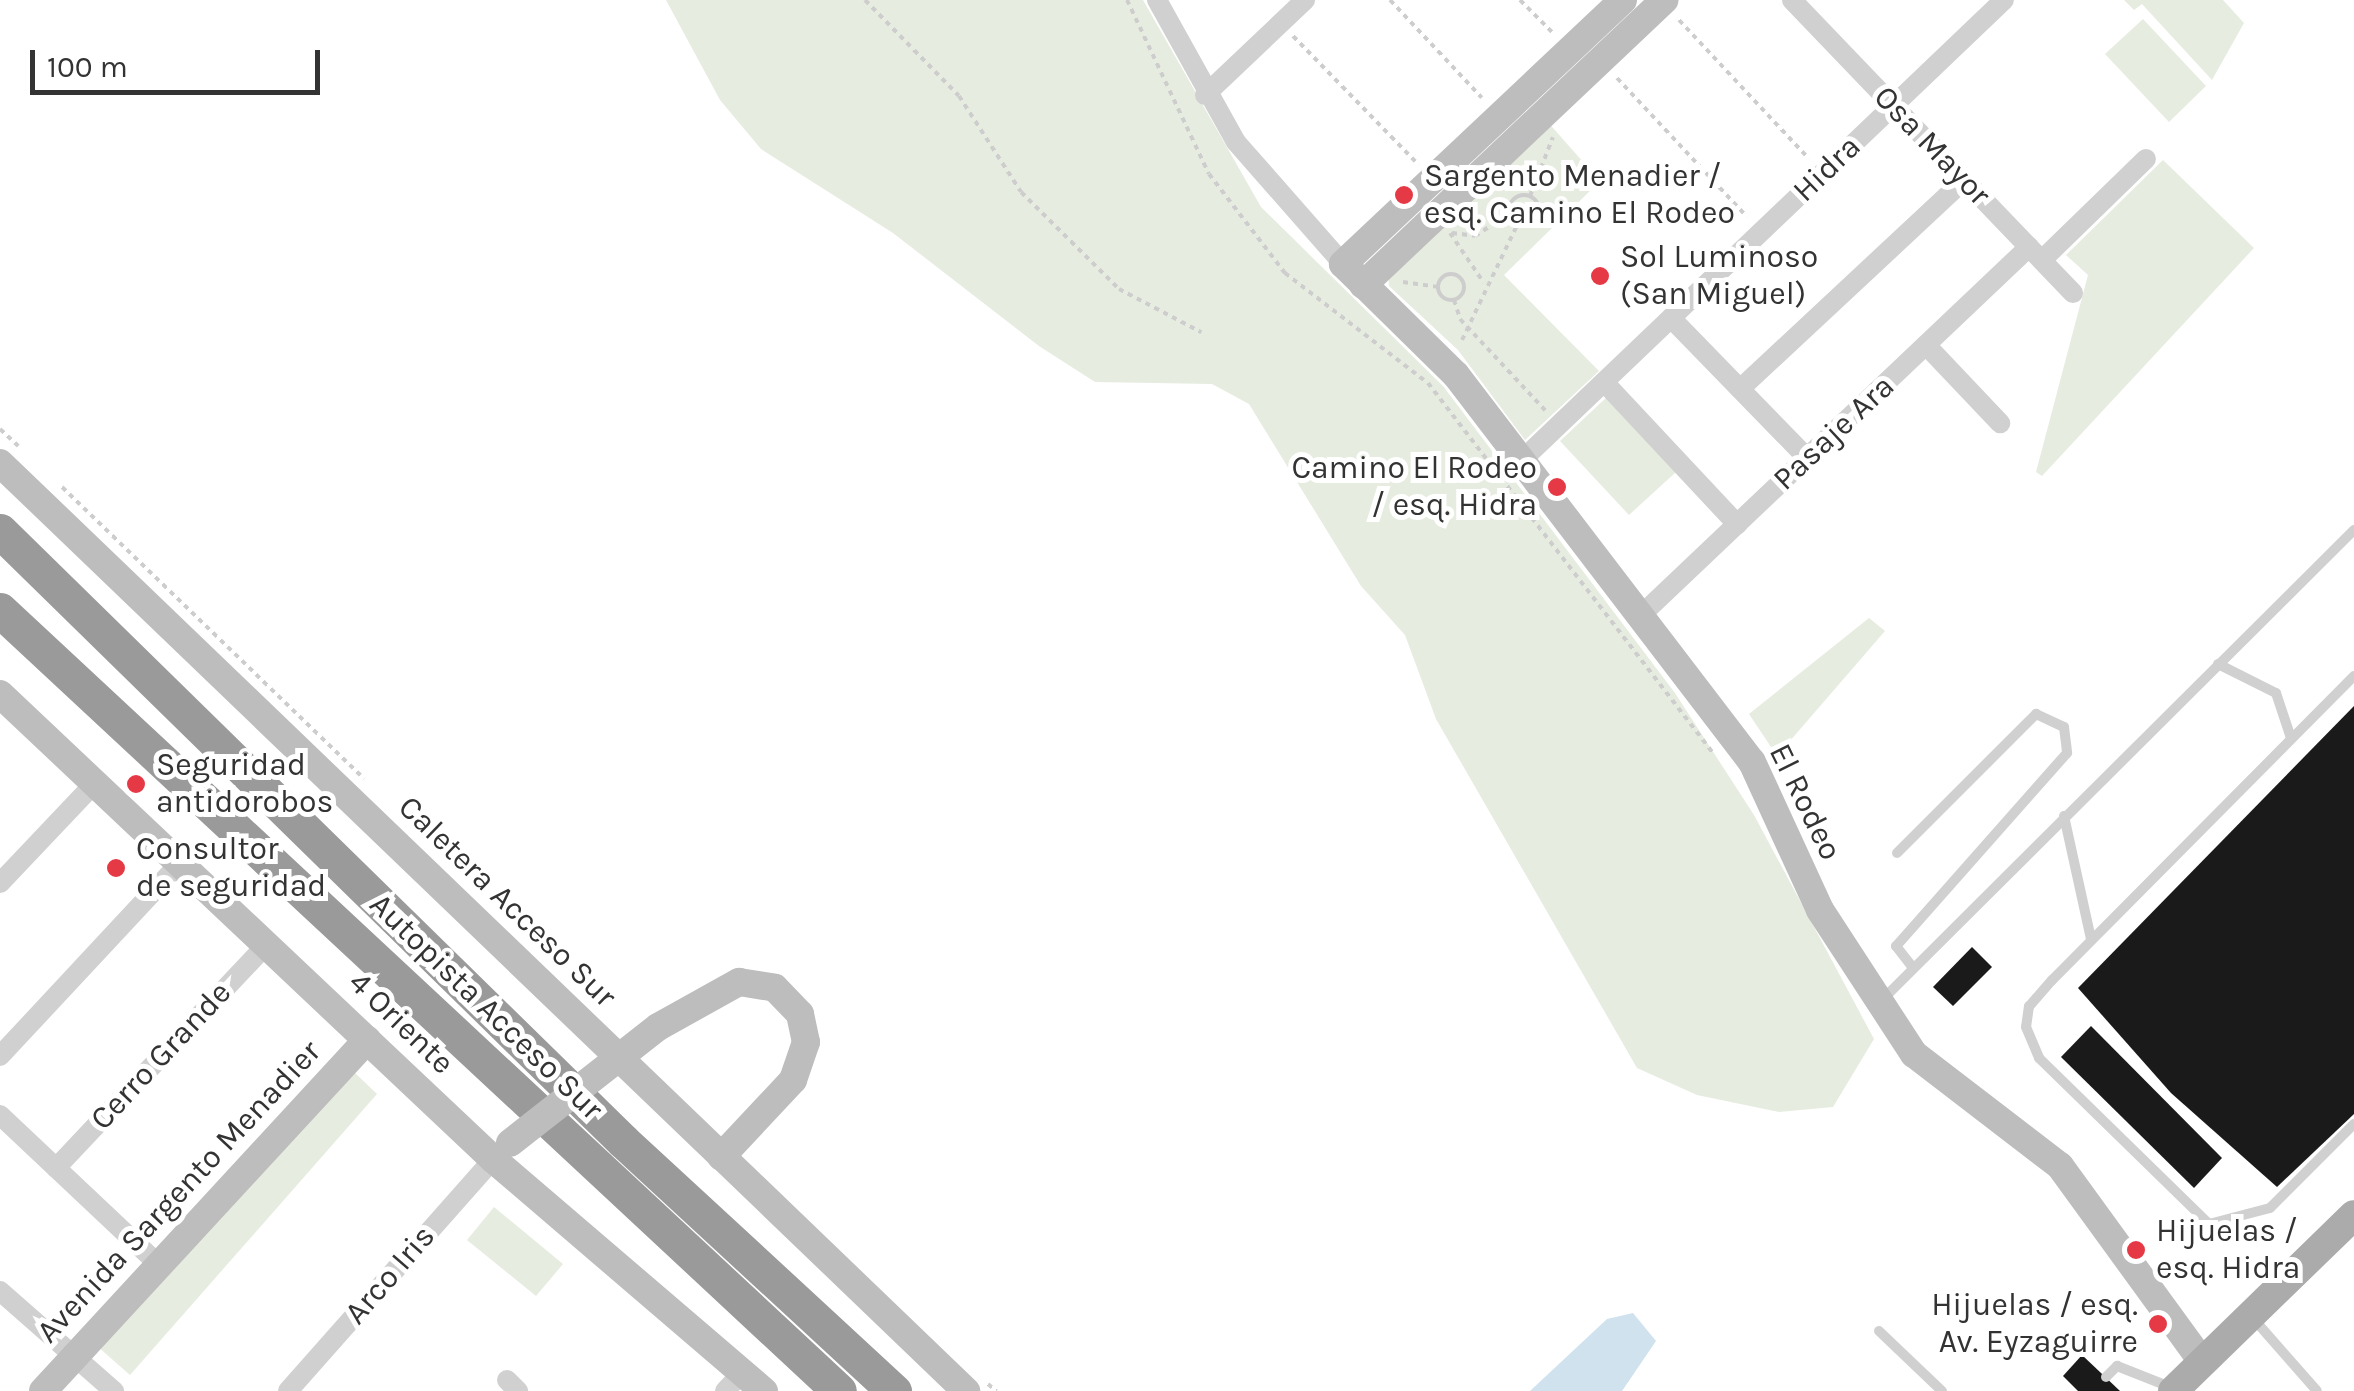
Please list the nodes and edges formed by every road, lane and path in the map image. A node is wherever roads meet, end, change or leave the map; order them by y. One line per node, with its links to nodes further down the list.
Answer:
1 (866, 0): 36 (path)
2 (1127, 0): 55 (path)
3 (1157, 0): 14 (street)
4 (1305, 0): 11 (street)
5 (1390, 0): 16 (path)
6 (1520, 0): 12 (path)
7 (1623, 0): 12 (main road)
8 (1792, 0): 15 (street, Osa Mayor)
9 (2004, 0): 15 (street, Hidra)
10 (1669, 8): 18 (path); 29 (main road)
11 (1281, 24): 14 (street); 19 (path)
12 (1570, 50): 16 (main road)
13 (1613, 74): 23 (path)
14 (1205, 95): 25 (street)
15 (1893, 106): 18 (street, Hidra); 20 (street, Osa Mayor)
16 (1500, 116): 19 (main road)
17 (2146, 160): 24 (street, Pasaje Ara)
18 (1822, 173): 23 (street, Hidra)
19 (1432, 179): 25 (main road)
20 (1964, 180): 24 (street, Osa Mayor); 40 (street)
21 (1509, 213): 22 (path); 22 (path); 26 (path)
22 (1518, 224): 30 (path)
23 (1761, 232): 34 (street, Hidra)
24 (2036, 254): 32 (street, Osa Mayor); 38 (street, Pasaje Ara)
25 (1343, 264): 29 (main road, El Rodeo)
26 (1467, 264): 27 (path); 30 (path)
27 (1459, 276): 31 (path); 33 (path)
28 (1396, 280): 31 (path)
29 (1363, 284): 44 (main road, El Rodeo)
30 (1486, 285): 35 (path)
31 (1438, 287): 33 (path)
32 (2073, 293)
33 (1454, 300): 35 (path)
34 (1671, 318): 39 (street, Hidra); 40 (street)
35 (1468, 328): 37 (path); 41 (path)
36 (1201, 332)
37 (1462, 340)
38 (1926, 346): 42 (street); 43 (street, Pasaje Ara)
39 (1604, 382): 41 (street, Hidra); 46 (street)
40 (1740, 389): 43 (street)
41 (1559, 424): 44 (street, Hidra)
42 (2000, 424)
43 (1807, 458): 46 (street, Pasaje Ara)
44 (1520, 462): 50 (main road, El Rodeo)
45 (0, 463): 70 (main road, Caletera Acceso Sur)
46 (1737, 524): 50 (street, Pasaje Ara)
47 (2354, 530): 51 (lane)
48 (0, 531): 86 (highway, Autopista Acceso Sur)
49 (0, 610): 85 (highway, Autopista Acceso Sur)
50 (1638, 618): 64 (main road, El Rodeo)
51 (2218, 664): 54 (lane); 57 (lane)
52 (2354, 676): 54 (lane)
53 (2, 700): 56 (main road, 4 Oriente)
54 (2291, 738): 61 (lane)
55 (1726, 770)
56 (96, 782): 59 (main road, 4 Oriente); 60 (street)
57 (2064, 816): 61 (lane); 63 (lane)
58 (1897, 852): 63 (lane)
59 (181, 862): 62 (main road, 4 Oriente); 66 (street)
60 (0, 883)
61 (2091, 939): 68 (lane)
62 (267, 944): 65 (main road, 4 Oriente); 71 (street, Cerro Grande)
63 (1912, 968): 64 (lane)
64 (1878, 1003): 78 (main road, El Rodeo)
65 (368, 1040): 69 (main road, 4 Oriente); 73 (main road, Avenida Sargento Menadier)
66 (0, 1056)
67 (0, 1116): 71 (street)
68 (2354, 1124)
69 (502, 1151): 70 (main road, bridge); 80 (main road, 4 Oriente); 84 (street, Arco Iris)
70 (722, 1157): 87 (main road, Caletera Acceso Sur)
71 (56, 1168): 73 (street)
72 (2354, 1215): 75 (main road)
73 (159, 1266): 77 (main road, Avenida Sargento Menadier)
74 (0, 1291): 77 (street)
75 (2251, 1316): 78 (main road); 89 (lane)
76 (1879, 1331): 88 (lane)
77 (74, 1358): 82 (main road, Avenida Sargento Menadier); 83 (street)
78 (2203, 1363): 81 (main road)
79 (2106, 1378): 81 (lane)
80 (744, 1385)
81 (2174, 1390)
82 (43, 1391)
83 (114, 1391)
84 (288, 1391)
85 (839, 1391)
86 (894, 1391)
87 (966, 1391)
88 (1942, 1391)
89 (2317, 1391)

